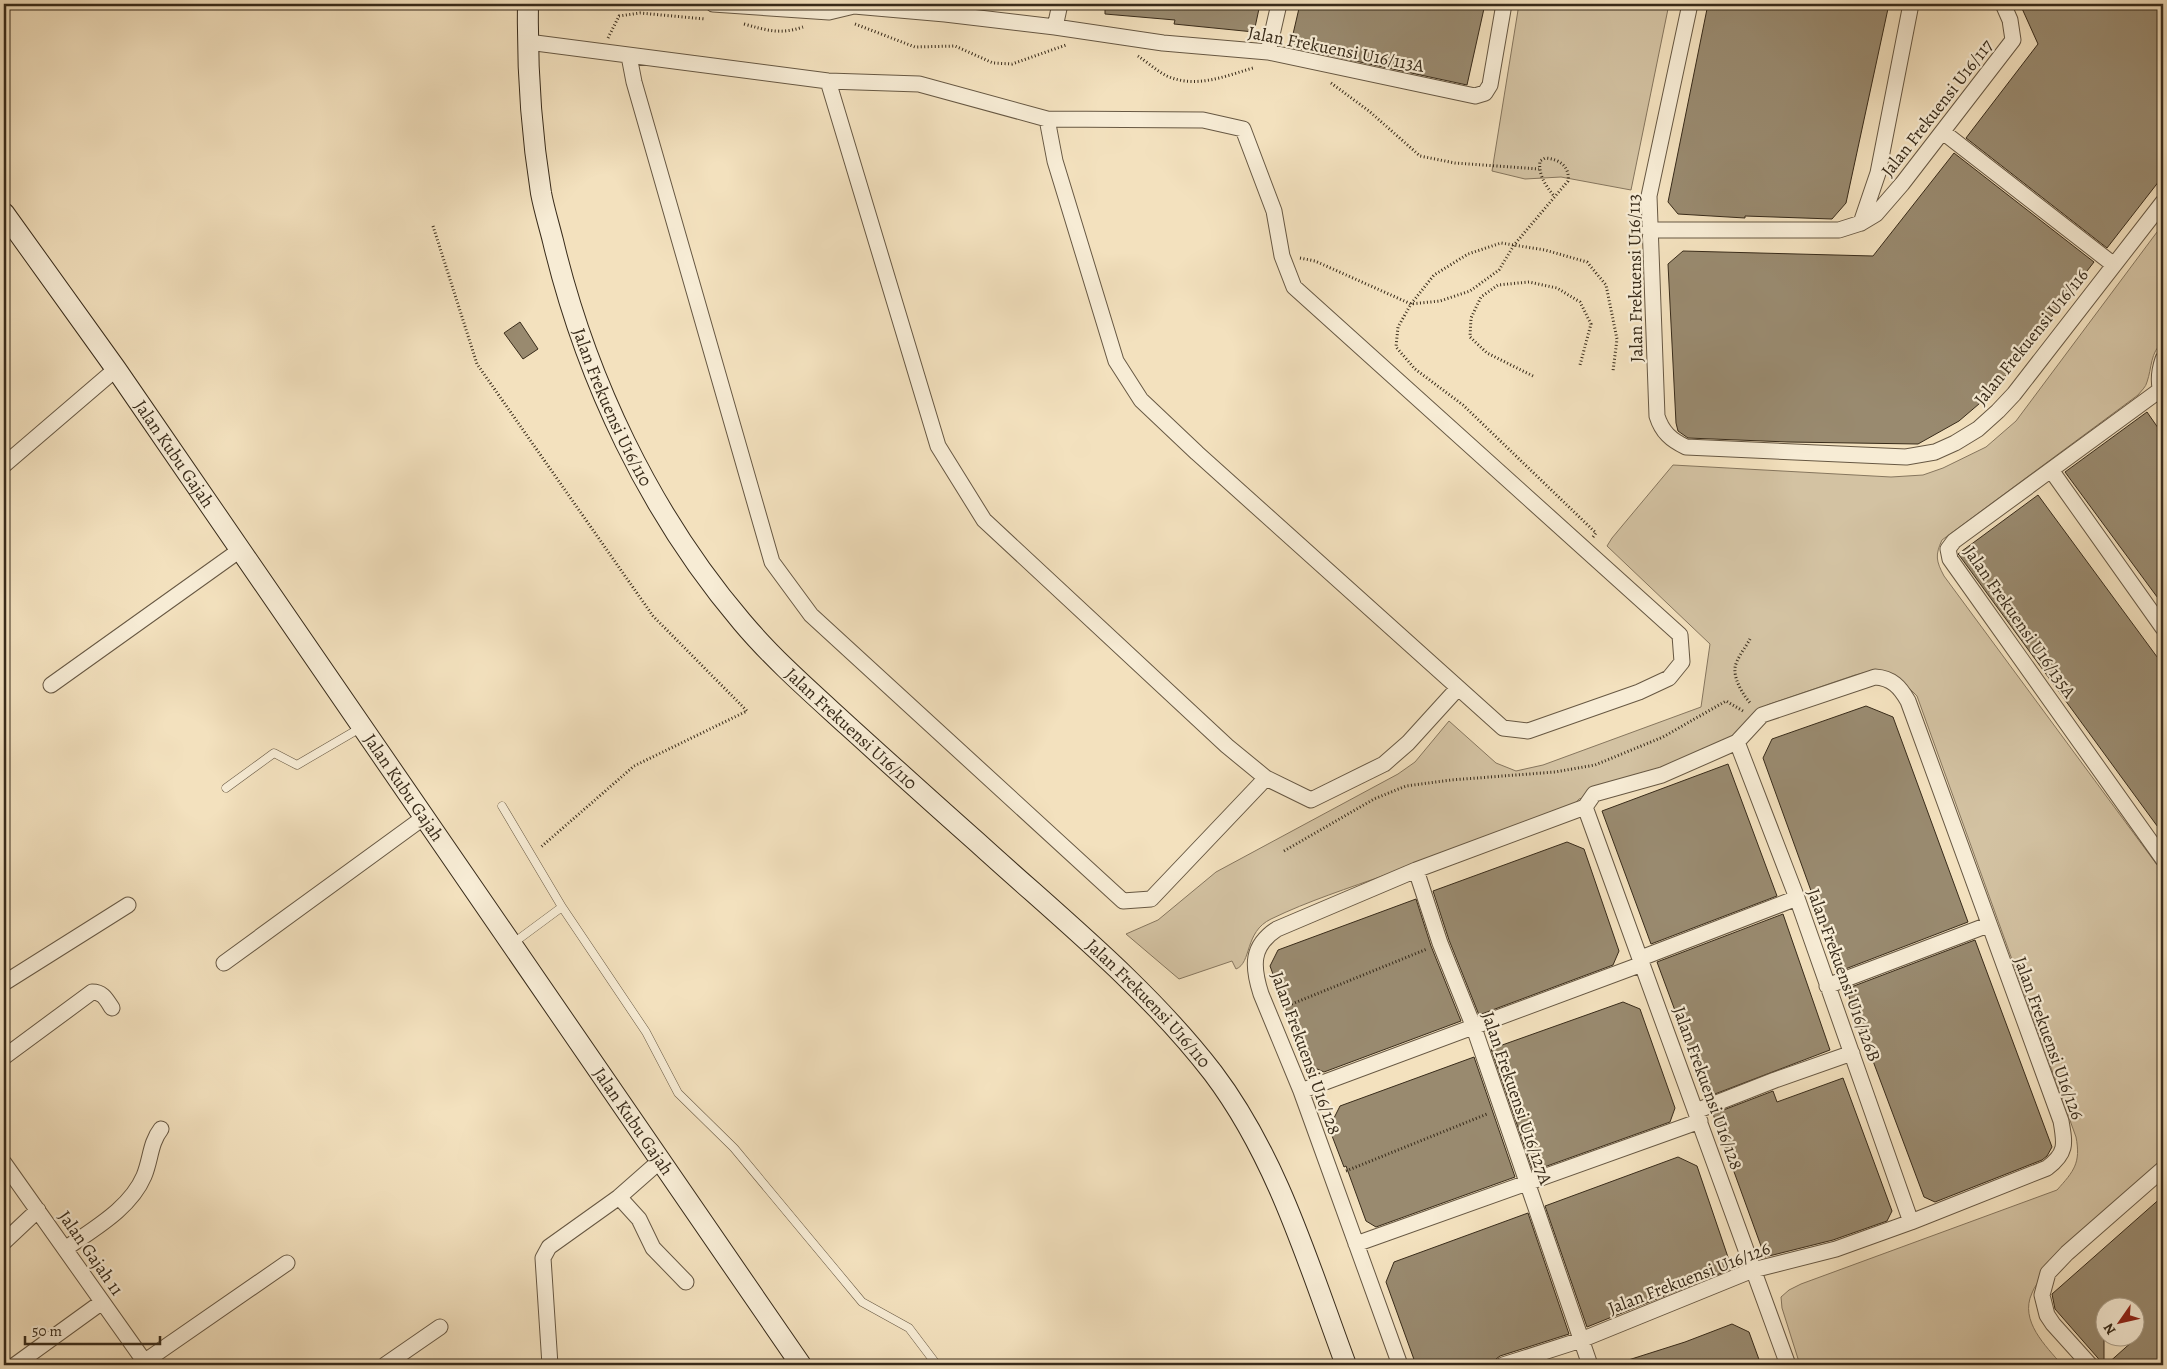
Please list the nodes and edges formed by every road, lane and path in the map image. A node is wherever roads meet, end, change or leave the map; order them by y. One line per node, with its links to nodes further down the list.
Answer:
1 (528, 4): 15 (street, Jalan Frekuensi U16/110)
2 (713, 4): 9 (street, Jalan Frekuensi U16/113A)
3 (1060, 4): 14 (street)
4 (1279, 4): 19 (street)
5 (1504, 4): 19 (street, Jalan Frekuensi U16/113A)
6 (1690, 4): 32 (street, Jalan Frekuensi U16/113)
7 (1911, 4): 30 (street, Jalan Frekuensi U16/117)
8 (2003, 4): 25 (street, Jalan Frekuensi U16/117)
9 (830, 8): 14 (street, Jalan Frekuensi U16/113A)
10 (711, 19): 17 (path)
11 (739, 22): 13 (path)
12 (849, 22): 16 (path)
13 (804, 27)
14 (1055, 27): 19 (street, Jalan Frekuensi U16/113A)
15 (528, 42): 17 (street); 106 (street, Jalan Frekuensi U16/110)
16 (1073, 43)
17 (601, 52): 20 (street)
18 (1132, 52): 21 (path)
19 (1268, 52)
20 (629, 56): 23 (street); 55 (street)
21 (1260, 66)
22 (1324, 78): 26 (path)
23 (828, 81): 24 (street); 55 (street)
24 (1047, 119): 34 (street); 51 (street)
25 (1942, 132): 30 (street, Jalan Frekuensi U16/117); 35 (street)
26 (1539, 169): 27 (path); 27 (path)
27 (1554, 196): 33 (path)
28 (2163, 202): 35 (street, Jalan Frekuensi U16/116)
29 (4, 213): 39 (street, Jalan Kubu Gajah)
30 (1861, 223): 32 (street, Jalan Frekuensi U16/117)
31 (432, 226): 61 (path)
32 (1649, 230): 43 (street, Jalan Frekuensi U16/113)
33 (1514, 245): 36 (path); 36 (path); 40 (path)
34 (1282, 256): 36 (path); 46 (street)
35 (2114, 265): 43 (street, Jalan Frekuensi U16/116)
36 (1411, 304): 46 (path)
37 (2163, 359): 42 (street)
38 (1580, 365): 41 (path)
39 (116, 369): 44 (street); 47 (street, Jalan Kubu Gajah)
40 (1613, 371)
41 (1533, 376)
42 (2162, 393): 45 (street, Jalan Frekuensi U16/135A)
43 (1666, 434)
44 (4, 464)
45 (2051, 470): 48 (street); 62 (street, Jalan Frekuensi U16/135A)
46 (1583, 549): 51 (street)
47 (240, 550): 50 (street); 53 (street, Jalan Kubu Gajah)
48 (2163, 628)
49 (1750, 639): 52 (path)
50 (51, 685)
51 (1458, 688): 55 (street)
52 (1759, 718): 54 (street); 60 (path); 67 (street, Jalan Frekuensi U16/126)
53 (362, 727): 56 (lane); 59 (street, Jalan Kubu Gajah)
54 (1737, 742): 58 (street, Jalan Frekuensi U16/128); 64 (street, Jalan Frekuensi U16/126B)
55 (1266, 778)
56 (226, 788)
57 (502, 806): 61 (lane)
58 (1585, 806): 63 (street, Jalan Frekuensi U16/128); 70 (street, Jalan Frekuensi U16/128)
59 (423, 818): 68 (street, Jalan Kubu Gajah); 71 (street)
60 (1284, 850)
61 (531, 855): 66 (lane)
62 (2163, 859)
63 (1416, 870): 69 (street, Jalan Frekuensi U16/127A); 75 (street, Jalan Frekuensi U16/128)
64 (1797, 898): 70 (street); 73 (street, Jalan Frekuensi U16/126B)
65 (128, 905): 72 (street)
66 (562, 907): 68 (lane); 105 (lane)
67 (1988, 925): 73 (street); 90 (street, Jalan Frekuensi U16/126)
68 (512, 944): 83 (street, Jalan Kubu Gajah)
69 (1440, 944): 75 (path); 76 (street, Jalan Frekuensi U16/127A)
70 (1641, 961): 76 (street); 81 (street, Jalan Frekuensi U16/128)
71 (224, 963)
72 (4, 983)
73 (1827, 986): 77 (street, Jalan Frekuensi U16/126B)
74 (112, 1008): 78 (street)
75 (1270, 1013): 79 (street, Jalan Frekuensi U16/128)
76 (1473, 1025): 79 (street); 80 (street, Jalan Frekuensi U16/127A)
77 (1852, 1053): 81 (street); 90 (street, Jalan Frekuensi U16/126B)
78 (4, 1057)
79 (1301, 1091): 86 (street, Jalan Frekuensi U16/128)
80 (1500, 1109): 86 (path); 87 (street, Jalan Frekuensi U16/127A)
81 (1698, 1116): 87 (street); 95 (street, Jalan Frekuensi U16/128)
82 (161, 1129): 93 (street)
83 (661, 1160): 88 (street); 104 (street, Jalan Kubu Gajah)
84 (4, 1162): 89 (street, Jalan Gajah 11)
85 (2163, 1169): 111 (street)
86 (1332, 1177): 92 (street, Jalan Frekuensi U16/128)
87 (1527, 1184): 92 (street); 99 (street, Jalan Frekuensi U16/127A)
88 (619, 1196): 96 (street); 103 (street)
89 (38, 1210): 91 (street); 93 (street, Jalan Gajah 11)
90 (1911, 1222): 95 (street, Jalan Frekuensi U16/126)
91 (4, 1242)
92 (1356, 1244): 107 (street, Jalan Frekuensi U16/128)
93 (65, 1249): 97 (street, Jalan Gajah 11)
94 (287, 1263): 100 (street)
95 (1753, 1270): 99 (street, Jalan Frekuensi U16/126); 110 (street, Jalan Frekuensi U16/128)
96 (686, 1282)
97 (102, 1302): 100 (street, Jalan Gajah 11); 101 (street)
98 (440, 1327): 102 (street)
99 (1581, 1340): 108 (street, Jalan Frekuensi U16/126); 109 (street, Jalan Frekuensi U16/127A)
100 (145, 1363)
101 (15, 1365)
102 (385, 1365)
103 (550, 1365)
104 (801, 1365)
105 (937, 1365)
106 (1346, 1365)
107 (1400, 1365)
108 (1503, 1365)
109 (1590, 1365)
110 (1788, 1365)
111 (2090, 1365)

